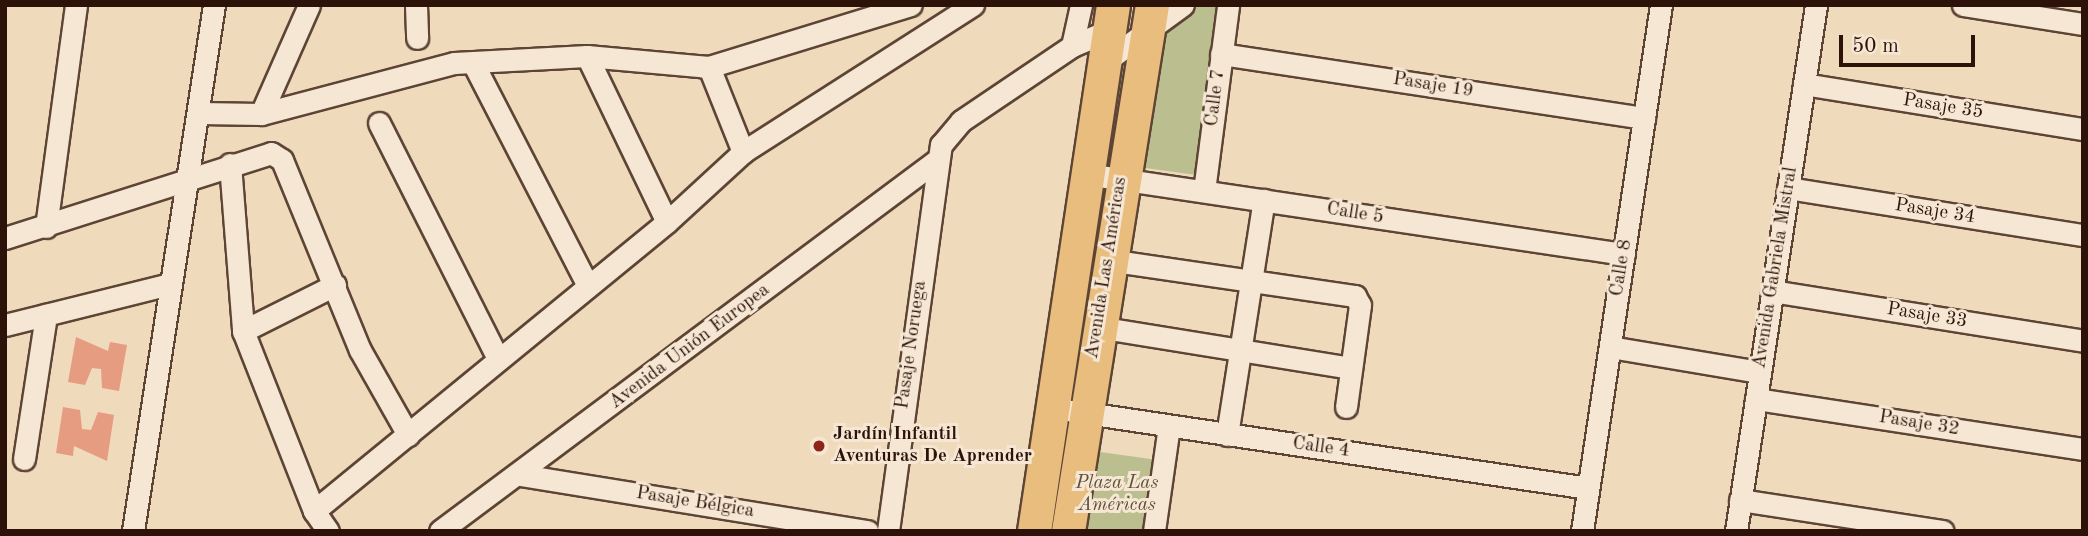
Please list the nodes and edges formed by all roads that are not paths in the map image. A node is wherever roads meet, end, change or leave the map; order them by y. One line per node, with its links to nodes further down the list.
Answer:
1 (76, 5): 39 (street)
2 (214, 5): 24 (street)
3 (309, 5): 25 (street)
4 (416, 5): 16 (street)
5 (911, 5): 22 (street)
6 (973, 5): 29 (street)
7 (1081, 5): 17 (street)
8 (1183, 5): 14 (street)
9 (1228, 5): 18 (street, Calle 7)
10 (1661, 5): 26 (street, Calle 8)
11 (1816, 5): 23 (street, Avenida Gabriela Mistral)
12 (1963, 5): 15 (street)
13 (1113, 14): 14 (street); 17 (street); 21 (main road, Avenida Las Américas)
14 (1149, 19): 21 (street); 33 (main road, Avenida Las Américas)
15 (2083, 24)
16 (417, 38)
17 (1072, 46): 30 (street)
18 (1222, 54): 26 (street, Pasaje 19); 36 (street, Calle 7)
19 (586, 56): 20 (street); 22 (street); 38 (street)
20 (473, 63): 25 (street); 47 (street)
21 (1102, 64): 32 (main road, Avenida Las Américas)
22 (709, 67): 29 (street)
23 (1804, 84): 28 (street, Pasaje 35); 35 (street, Avenida Gabriela Mistral)
24 (200, 113): 25 (street); 34 (street)
25 (261, 114)
26 (1644, 118): 42 (street, Calle 8)
27 (379, 123): 56 (street)
28 (2083, 129)
29 (743, 152): 38 (street)
30 (937, 160): 68 (street, Avenida Unión Europea); 76 (street, Pasaje Noruega)
31 (230, 164): 34 (street); 46 (street); 52 (street)
32 (1086, 174): 33 (street, Calle 5); 61 (main road, Avenida Las Américas)
33 (1120, 179): 36 (street, Calle 5); 43 (main road, Avenida Las Américas)
34 (191, 180): 39 (street); 45 (street)
35 (1788, 188): 40 (street, Pasaje 34); 48 (street, Avenida Gabriela Mistral)
36 (1204, 191): 37 (street, Calle 5)
37 (1264, 200): 42 (street, Calle 5); 44 (street)
38 (667, 222): 47 (street)
39 (46, 227): 41 (street)
40 (2083, 235)
41 (5, 238)
42 (1624, 254): 54 (street, Calle 8)
43 (1108, 260): 44 (street); 51 (main road, Avenida Las Américas)
44 (1252, 282): 55 (street); 57 (street)
45 (170, 284): 49 (street); 72 (street)
46 (335, 285): 52 (street); 64 (street)
47 (588, 286): 56 (street)
48 (1772, 291): 53 (street, Pasaje 33); 58 (street, Avenida Gabriela Mistral)
49 (46, 315): 50 (street); 67 (street)
50 (5, 325)
51 (1098, 327): 55 (street); 62 (main road, Avenida Las Américas)
52 (243, 331): 71 (street)
53 (2083, 341)
54 (1610, 347): 58 (street); 69 (street, Calle 8)
55 (1241, 350): 57 (street); 65 (street)
56 (497, 357): 64 (street)
57 (1351, 368): 60 (street)
58 (1760, 372): 59 (street, Avenida Gabriela Mistral)
59 (1756, 398): 66 (street, Pasaje 32); 70 (street, Avenida Gabriela Mistral)
60 (1346, 407)
61 (1053, 408): 62 (street, Calle 4); 77 (main road, Avenida Las Américas)
62 (1086, 414): 63 (street, Calle 4); 78 (main road, Avenida Las Américas)
63 (1169, 426): 65 (street, Calle 4); 79 (street)
64 (408, 435): 71 (street)
65 (1227, 435): 69 (street, Calle 4)
66 (2083, 449)
67 (24, 459)
68 (521, 475): 74 (street, Avenida Unión Europea); 75 (street, Pasaje Bélgica)
69 (1588, 488): 80 (street, Calle 8)
70 (1740, 500): 81 (street, Avenida Gabriela Mistral); 82 (street)
71 (314, 512): 73 (street)
72 (133, 531)
73 (328, 531)
74 (440, 531)
75 (868, 531)
76 (888, 531)
77 (1034, 531)
78 (1068, 531)
79 (1154, 531)
80 (1582, 531)
81 (1736, 531)
82 (1943, 531)

